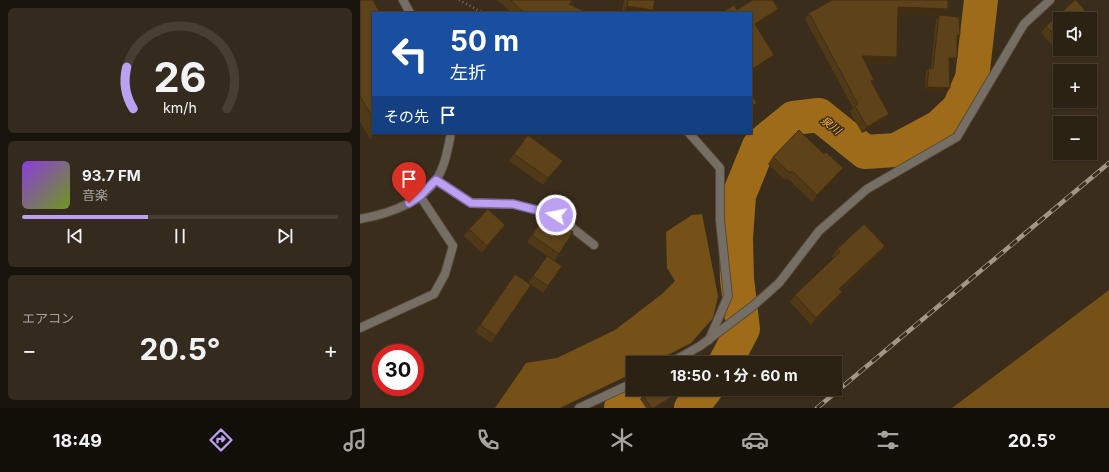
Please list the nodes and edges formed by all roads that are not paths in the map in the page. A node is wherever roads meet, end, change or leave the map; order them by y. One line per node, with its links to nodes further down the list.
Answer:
1 (403, 0): 3 (street)
2 (1050, 0): 11 (street)
3 (409, 12)
4 (451, 134): 6 (street)
5 (690, 134): 11 (street)
6 (436, 180): 7 (street); 9 (street)
7 (420, 196): 8 (street); 10 (street)
8 (360, 219)
9 (594, 244)
10 (360, 328)
11 (709, 340): 12 (street)
12 (682, 356)
13 (626, 386): 14 (street)
14 (579, 408)

